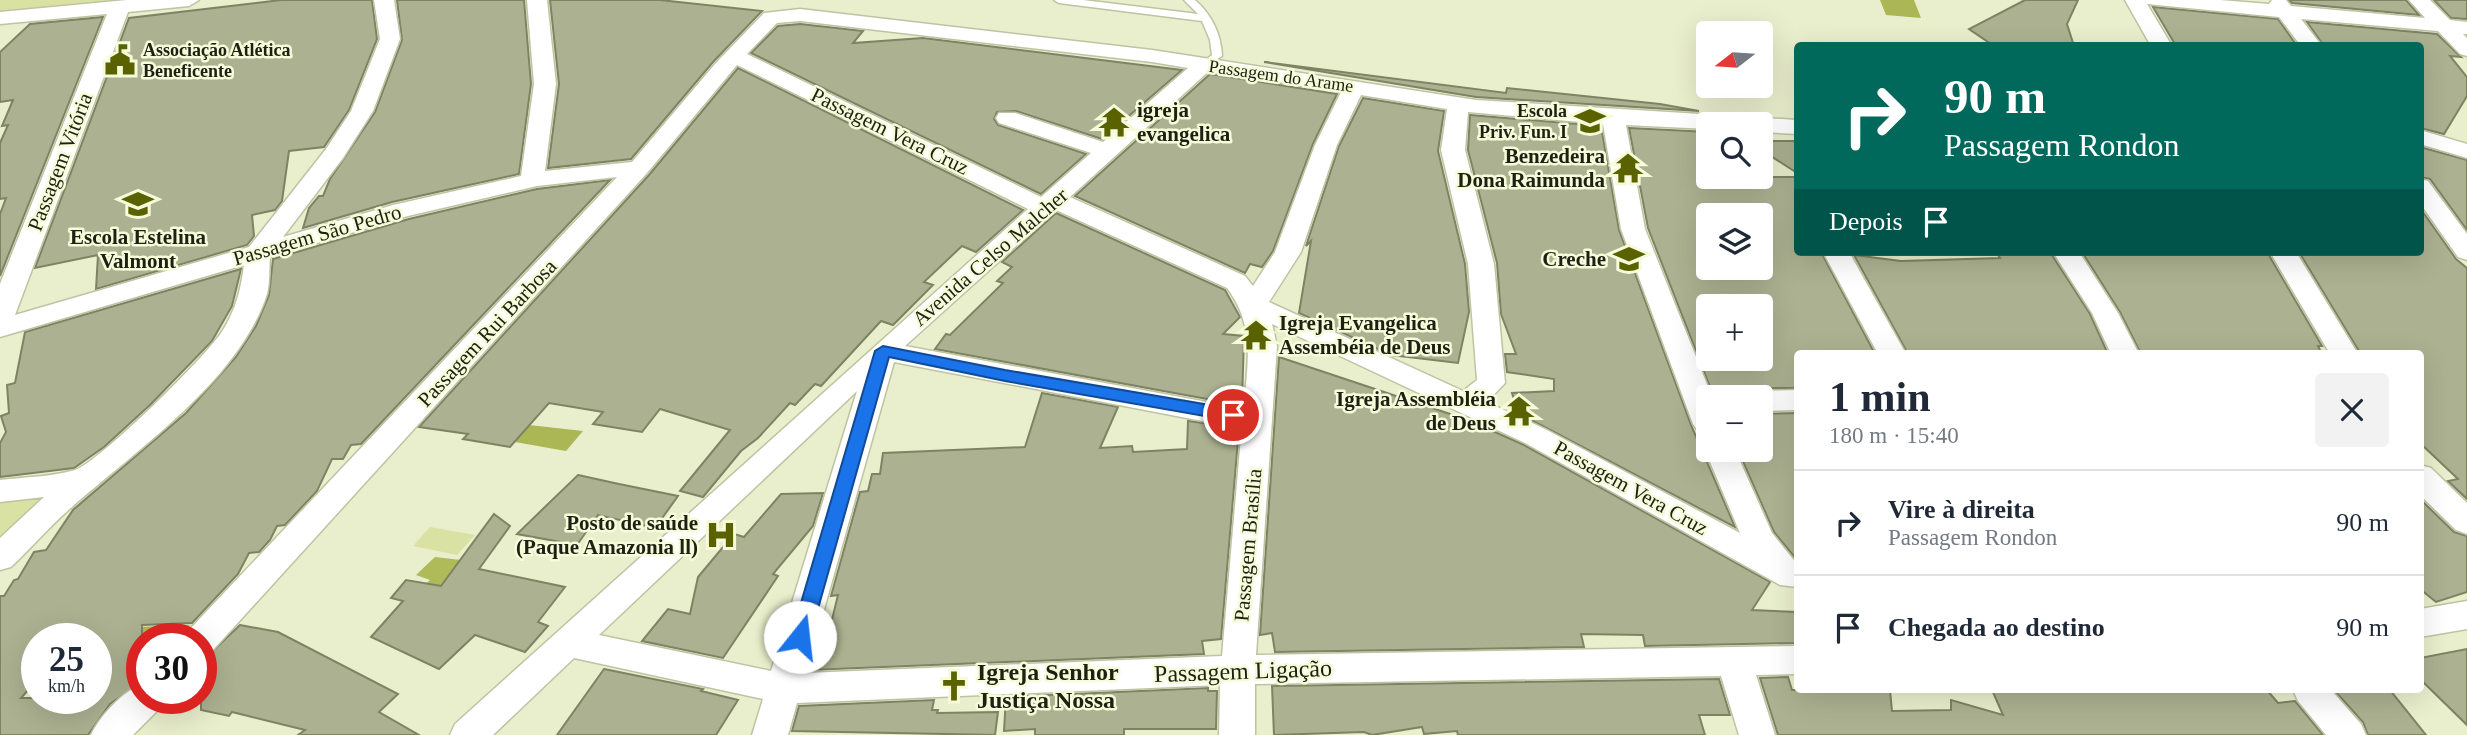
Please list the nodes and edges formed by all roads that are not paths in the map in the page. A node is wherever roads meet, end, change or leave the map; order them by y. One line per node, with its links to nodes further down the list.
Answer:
1 (189, 0): 9 (street)
2 (384, 0): 33 (street)
3 (537, 0): 30 (street)
4 (1059, 0): 12 (lane)
5 (1189, 0): 12 (lane)
6 (2135, 0): 16 (street)
7 (2154, 0): 10 (street)
8 (2419, 0): 14 (street)
9 (120, 6): 11 (street); 39 (street, Passagem Vitória)
10 (2280, 6): 14 (street); 17 (street)
11 (0, 18)
12 (1205, 18): 20 (lane)
13 (766, 20): 19 (street, Passagem Rui Barbosa); 20 (street, Passagem do Arame)
14 (2442, 26): 15 (street); 18 (street)
15 (2467, 28)
16 (2160, 42)
17 (2309, 42)
18 (2467, 50)
19 (734, 55): 29 (street, Passagem Rui Barbosa); 32 (street, Passagem Vera Cruz)
20 (1205, 65): 21 (street, Passagem do Arame); 28 (street, Avenida Celso Malcher)
21 (1351, 85): 22 (street, Passagem do Arame); 38 (street)
22 (1441, 100): 24 (street, Passagem do Arame); 48 (street)
23 (1007, 118): 28 (street)
24 (1613, 118): 25 (street, Passagem do Arame); 45 (street)
25 (1794, 127)
26 (2424, 138): 27 (street)
27 (2467, 151)
28 (1109, 152): 32 (street, Avenida Celso Malcher)
29 (639, 168): 30 (street, Passagem São Pedro); 60 (street, Passagem Rui Barbosa)
30 (532, 180): 33 (street, Passagem São Pedro)
31 (2424, 192): 34 (street)
32 (1051, 204): 38 (street, Passagem Vera Cruz); 44 (street, Avenida Celso Malcher)
33 (258, 252): 40 (street, Passagem São Pedro); 51 (street)
34 (2467, 252)
35 (1838, 256): 41 (street)
36 (2069, 256): 42 (street)
37 (2285, 256): 43 (street)
38 (1254, 305): 48 (street, Passagem Vera Cruz); 49 (street, Passagem Brasília)
39 (0, 318)
40 (0, 328)
41 (1890, 350)
42 (2123, 350)
43 (2342, 350)
44 (883, 351): 49 (street); 61 (street, Avenida Celso Malcher); 65 (street)
45 (1696, 387)
46 (1794, 400): 47 (street)
47 (1773, 401)
48 (1466, 404): 56 (street, Passagem Vera Cruz)
49 (1258, 415): 64 (street, Passagem Brasília)
50 (1725, 462): 57 (street)
51 (85, 480): 53 (street); 55 (street)
52 (2424, 480): 54 (street)
53 (0, 491)
54 (2467, 522)
55 (0, 558)
56 (1794, 584)
57 (1794, 584)
58 (2467, 615): 59 (street)
59 (2424, 622)
60 (217, 623)
61 (569, 643): 65 (street, Passagem Ligação); 69 (street, Avenida Celso Malcher)
62 (1794, 660): 63 (street, Passagem Ligação)
63 (1734, 662): 64 (street, Passagem Ligação); 72 (street)
64 (1238, 670): 65 (street, Passagem Ligação); 71 (street, Passagem Brasília)
65 (786, 690): 70 (street)
66 (2313, 693): 73 (street)
67 (130, 714): 68 (street)
68 (109, 735)
69 (468, 735)
70 (769, 735)
71 (1237, 735)
72 (1757, 735)
73 (2348, 735)

